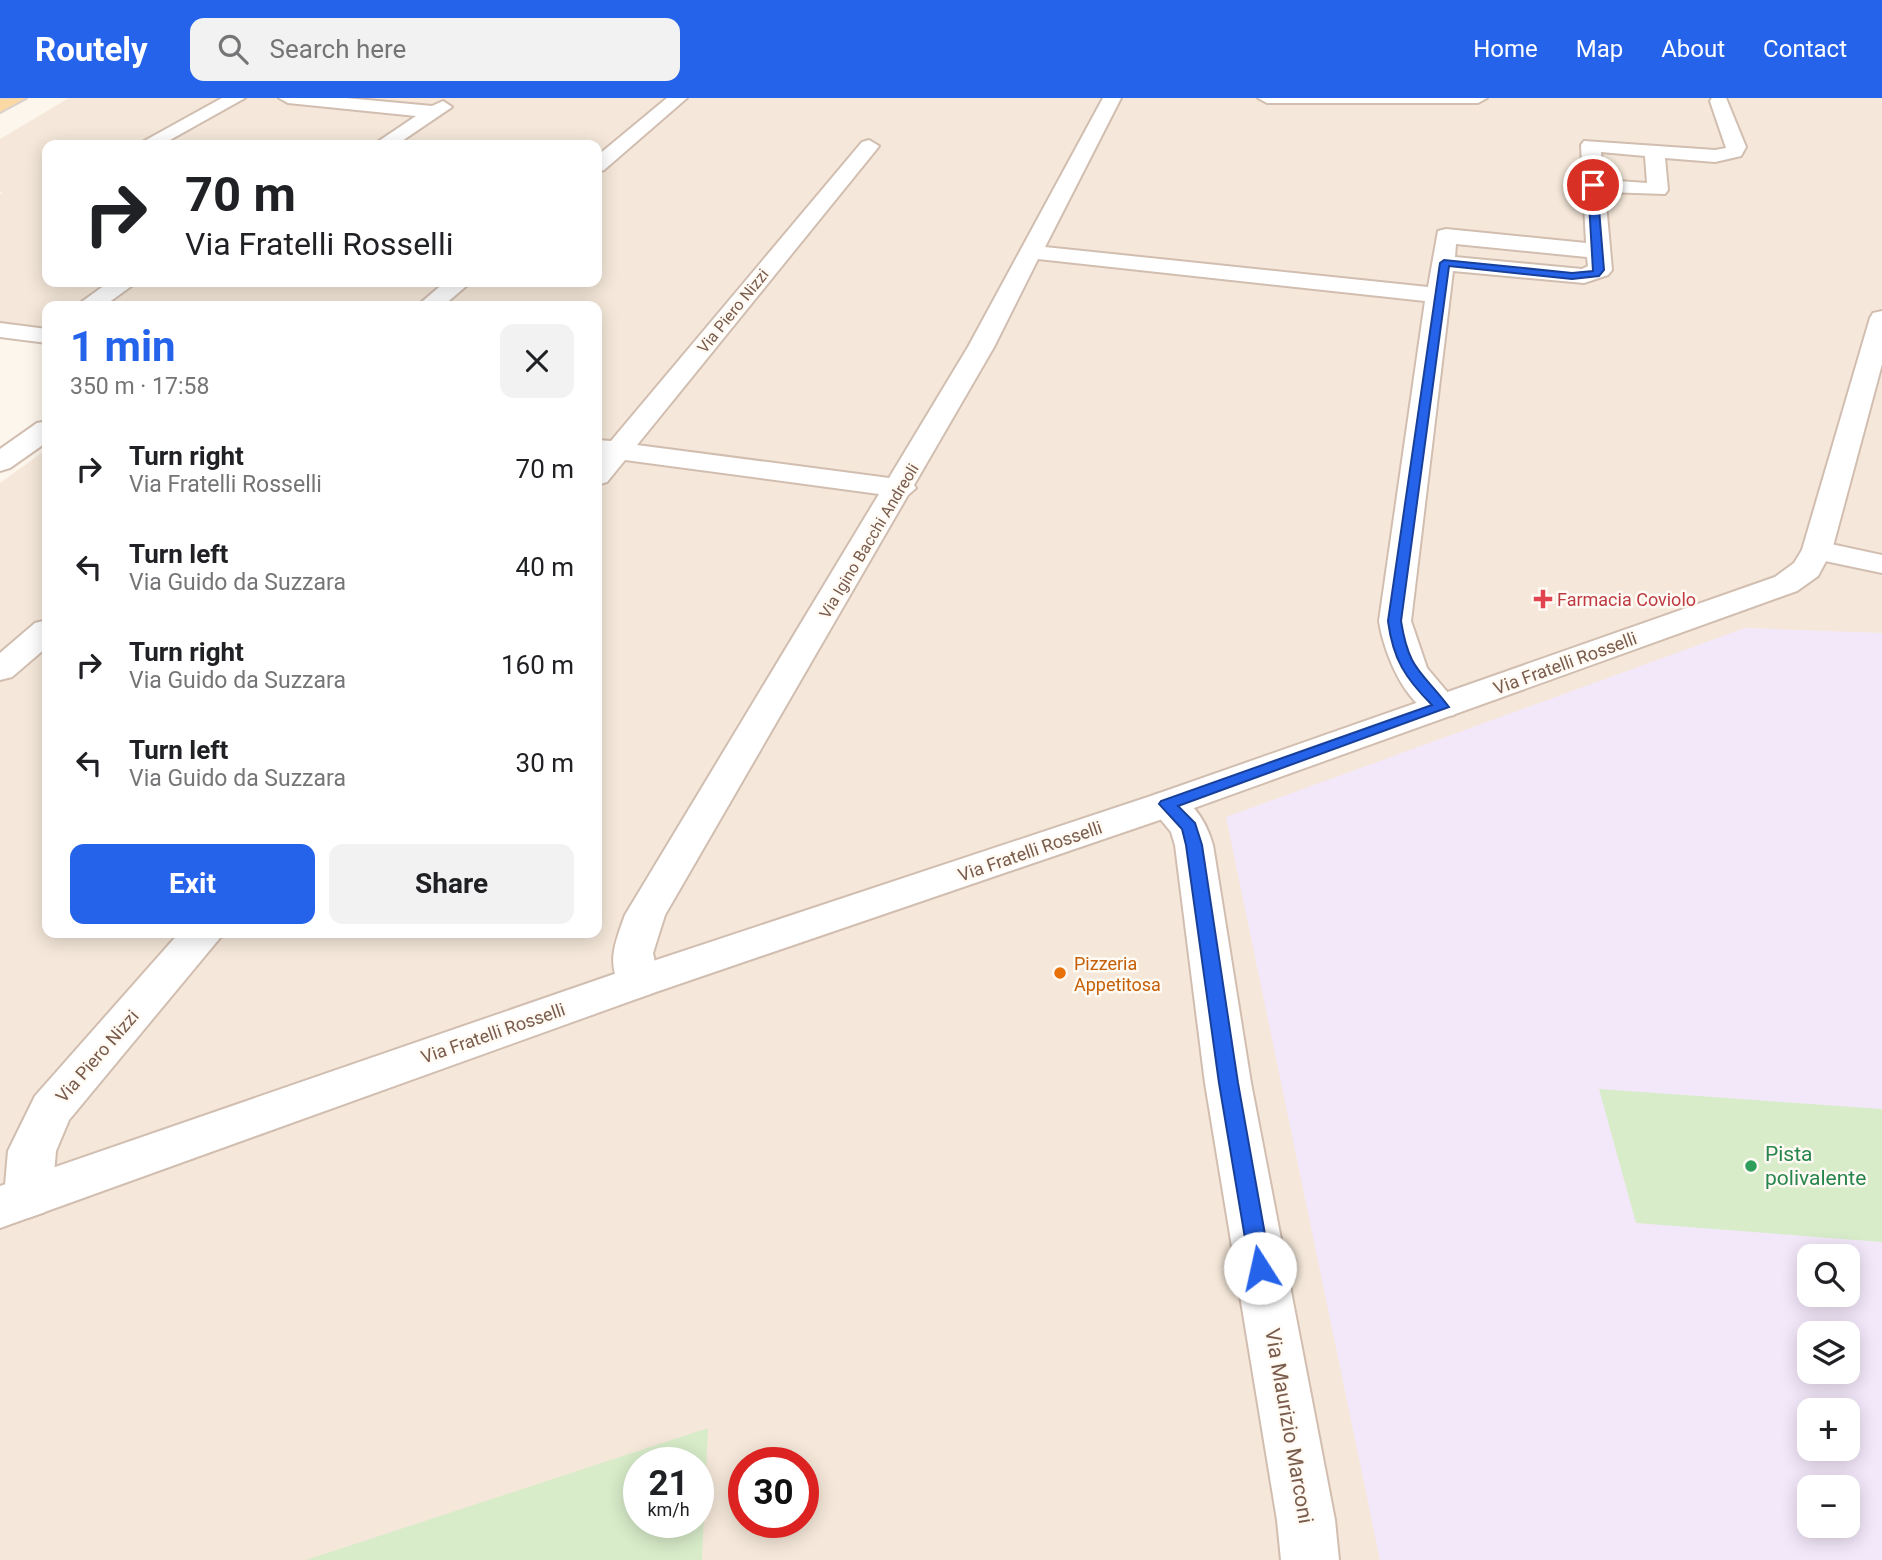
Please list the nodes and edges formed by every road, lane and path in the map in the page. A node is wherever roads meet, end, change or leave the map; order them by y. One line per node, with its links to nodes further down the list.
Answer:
1 (17, 98): 10 (main road)
2 (236, 98): 12 (street)
3 (288, 98): 11 (street)
4 (456, 98): 11 (street)
5 (678, 98): 16 (street)
6 (1112, 98): 18 (street, Via Igino Bacchi Andreoli)
7 (1267, 98): 8 (street)
8 (1478, 98)
9 (1719, 101): 15 (street)
10 (0, 106)
11 (434, 112): 13 (street)
12 (156, 140)
13 (391, 140)
14 (869, 146): 28 (street, Via Piero Nizzi)
15 (1654, 151): 17 (street); 17 (street)
16 (602, 162)
17 (1593, 185): 21 (street)
18 (1033, 252): 21 (street); 30 (street, Via Igino Bacchi Andreoli)
19 (117, 287): 22 (street)
20 (453, 287): 23 (street)
21 (1438, 295): 35 (street)
22 (96, 301)
23 (435, 301)
24 (1882, 318): 31 (street, Via Fratelli Rosselli)
25 (0, 330): 26 (street)
26 (42, 335)
27 (42, 433): 29 (street)
28 (608, 449): 30 (street)
29 (0, 462)
30 (901, 488): 38 (street, Via Igino Bacchi Andreoli)
31 (1817, 550): 32 (street); 35 (street, Via Fratelli Rosselli)
32 (1882, 564)
33 (42, 633): 34 (street)
34 (0, 670)
35 (1442, 707): 36 (street, Via Fratelli Rosselli)
36 (1167, 804): 38 (street, Via Fratelli Rosselli); 40 (street, Via Maurizio Marconi)
37 (199, 938): 39 (street, Via Piero Nizzi)
38 (638, 982): 39 (street, Via Fratelli Rosselli)
39 (14, 1202)
40 (1310, 1560)

